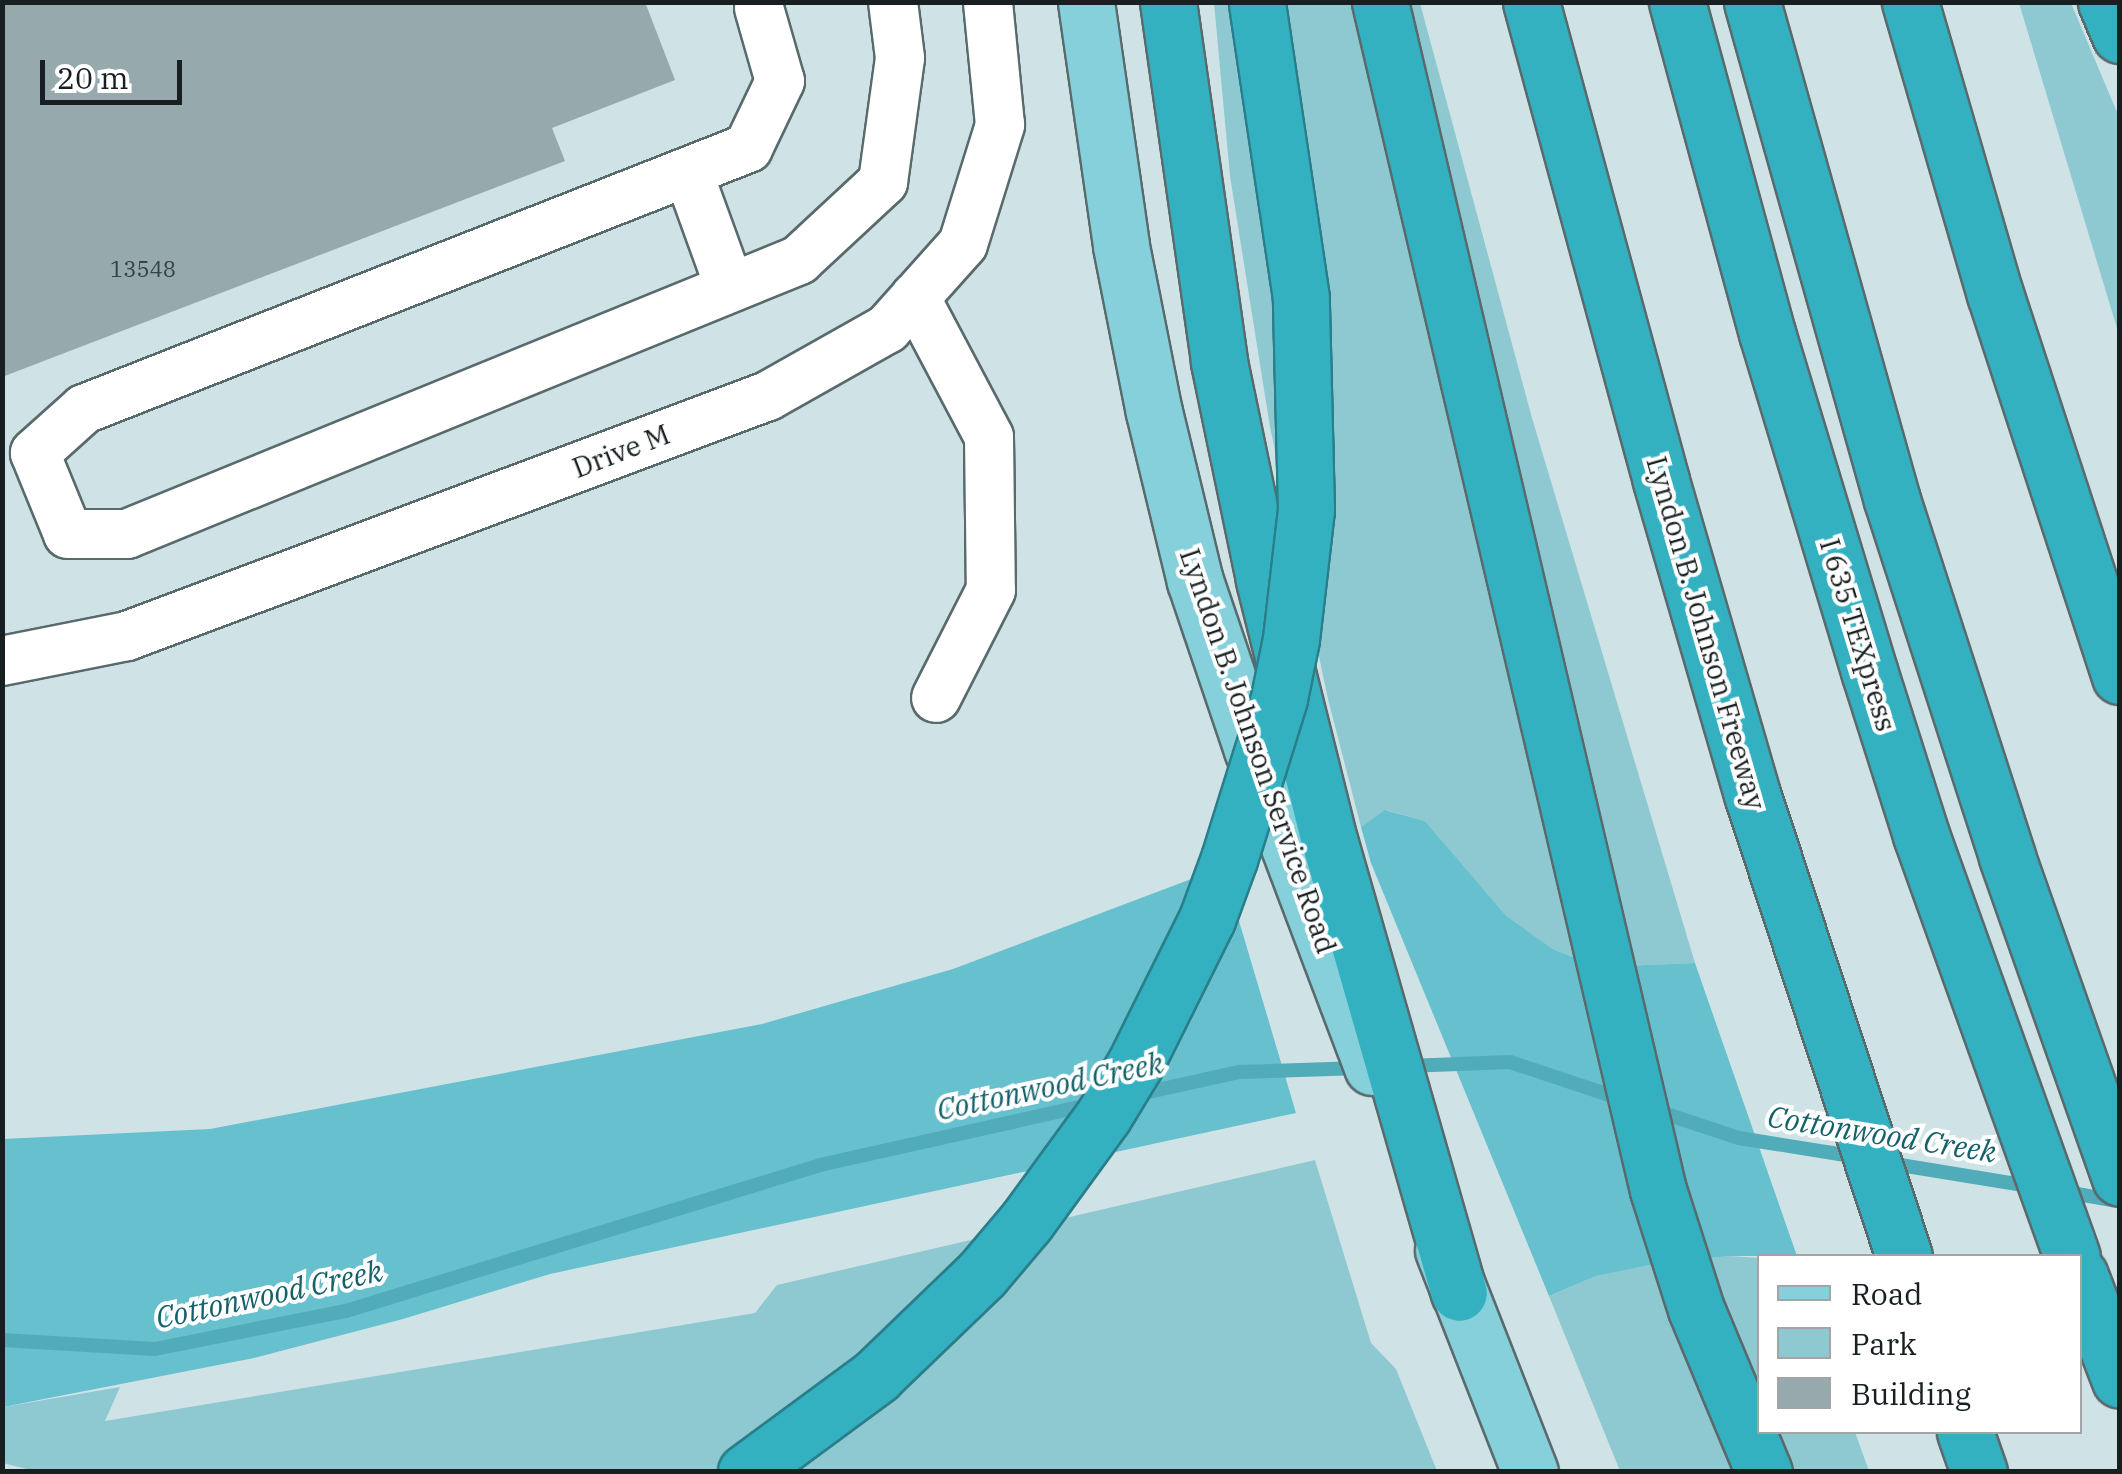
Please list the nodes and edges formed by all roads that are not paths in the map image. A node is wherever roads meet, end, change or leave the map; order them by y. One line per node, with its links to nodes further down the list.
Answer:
1 (893, 2): 15 (lane)
2 (988, 2): 16 (lane, Drive M)
3 (1086, 2): 20 (main road, Lyndon B. Johnson Service Road)
4 (1168, 2): 20 (highway)
5 (1257, 2): 28 (highway, bridge)
6 (1380, 2): 31 (highway)
7 (1530, 2): 22 (highway, Lyndon B. Johnson Freeway)
8 (1677, 2): 23 (highway, I 635 TEXpress)
9 (1752, 2): 21 (highway)
10 (1910, 2): 18 (highway)
11 (2106, 2): 13 (highway)
12 (762, 4): 14 (lane)
13 (2120, 35)
14 (688, 172): 15 (lane); 15 (lane)
15 (730, 288)
16 (915, 297): 17 (lane, Drive M); 19 (lane)
17 (2, 660)
18 (2120, 676)
19 (936, 698)
20 (1310, 847): 25 (highway)
21 (2120, 1178)
22 (1903, 1254)
23 (2071, 1254)
24 (2082, 1281): 26 (highway)
25 (1459, 1293): 29 (main road); 30 (main road)
26 (2120, 1380)
27 (1966, 1434): 32 (highway)
28 (746, 1472)
29 (1489, 1472)
30 (1530, 1472)
31 (1764, 1472)
32 (1980, 1472)

